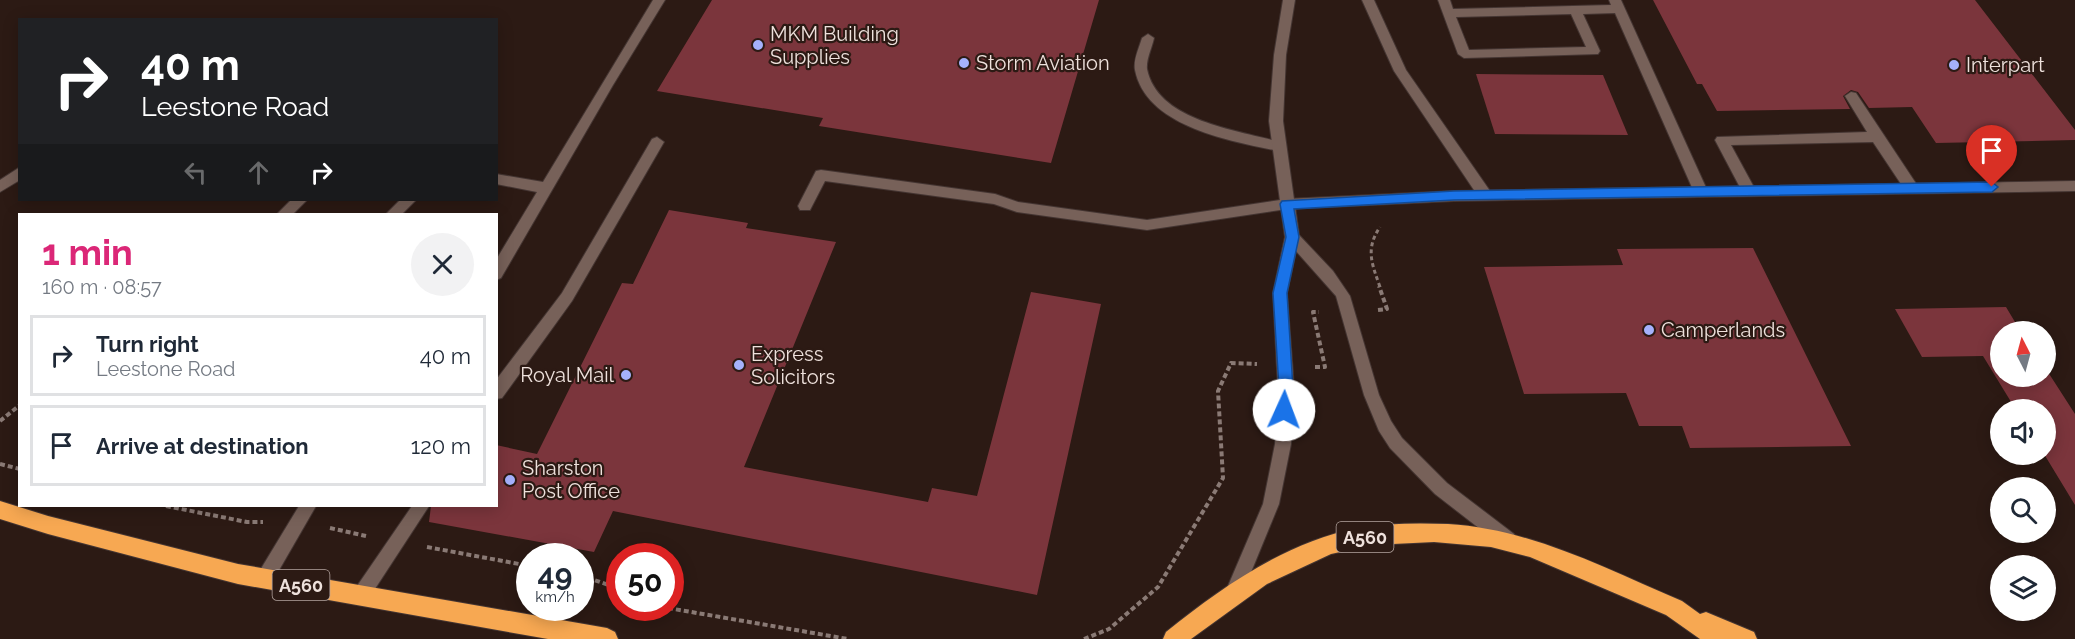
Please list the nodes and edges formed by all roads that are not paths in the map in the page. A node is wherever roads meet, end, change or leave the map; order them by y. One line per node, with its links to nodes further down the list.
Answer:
1 (660, 0): 16 (main road)
2 (1289, 0): 11 (main road)
3 (1368, 0): 20 (main road)
4 (1617, 5): 6 (main road); 19 (main road)
5 (1447, 6): 6 (main road); 6 (main road)
6 (1575, 10)
7 (1148, 38): 11 (main road)
8 (1851, 96): 9 (main road)
9 (1877, 137): 17 (main road); 18 (main road)
10 (657, 142): 29 (main road)
11 (1278, 146): 23 (main road)
12 (18, 174): 15 (main road)
13 (498, 179): 16 (main road)
14 (2075, 186): 17 (main road)
15 (0, 187)
16 (545, 188): 28 (main road)
17 (1912, 189): 18 (main road)
18 (1749, 191): 19 (main road)
19 (1701, 192): 20 (main road)
20 (1485, 195): 23 (main road)
21 (299, 201): 25 (main road)
22 (408, 201): 26 (main road)
23 (1287, 204): 24 (main road); 27 (main road)
24 (804, 206)
25 (285, 213)
26 (397, 213)
27 (1292, 237): 33 (main road); 35 (main road)
28 (498, 270)
29 (498, 390)
30 (308, 507): 34 (main road)
31 (420, 507): 36 (main road)
32 (0, 510): 34 (highway, A560)
33 (1508, 540): 35 (highway, A560); 37 (highway, A560)
34 (265, 578): 36 (highway, A560)
35 (1234, 593): 39 (highway, A560)
36 (362, 595): 38 (highway, A560)
37 (1674, 608): 40 (highway, A560); 41 (highway)
38 (607, 639)
39 (1174, 639)
40 (1718, 639)
41 (1746, 639)

